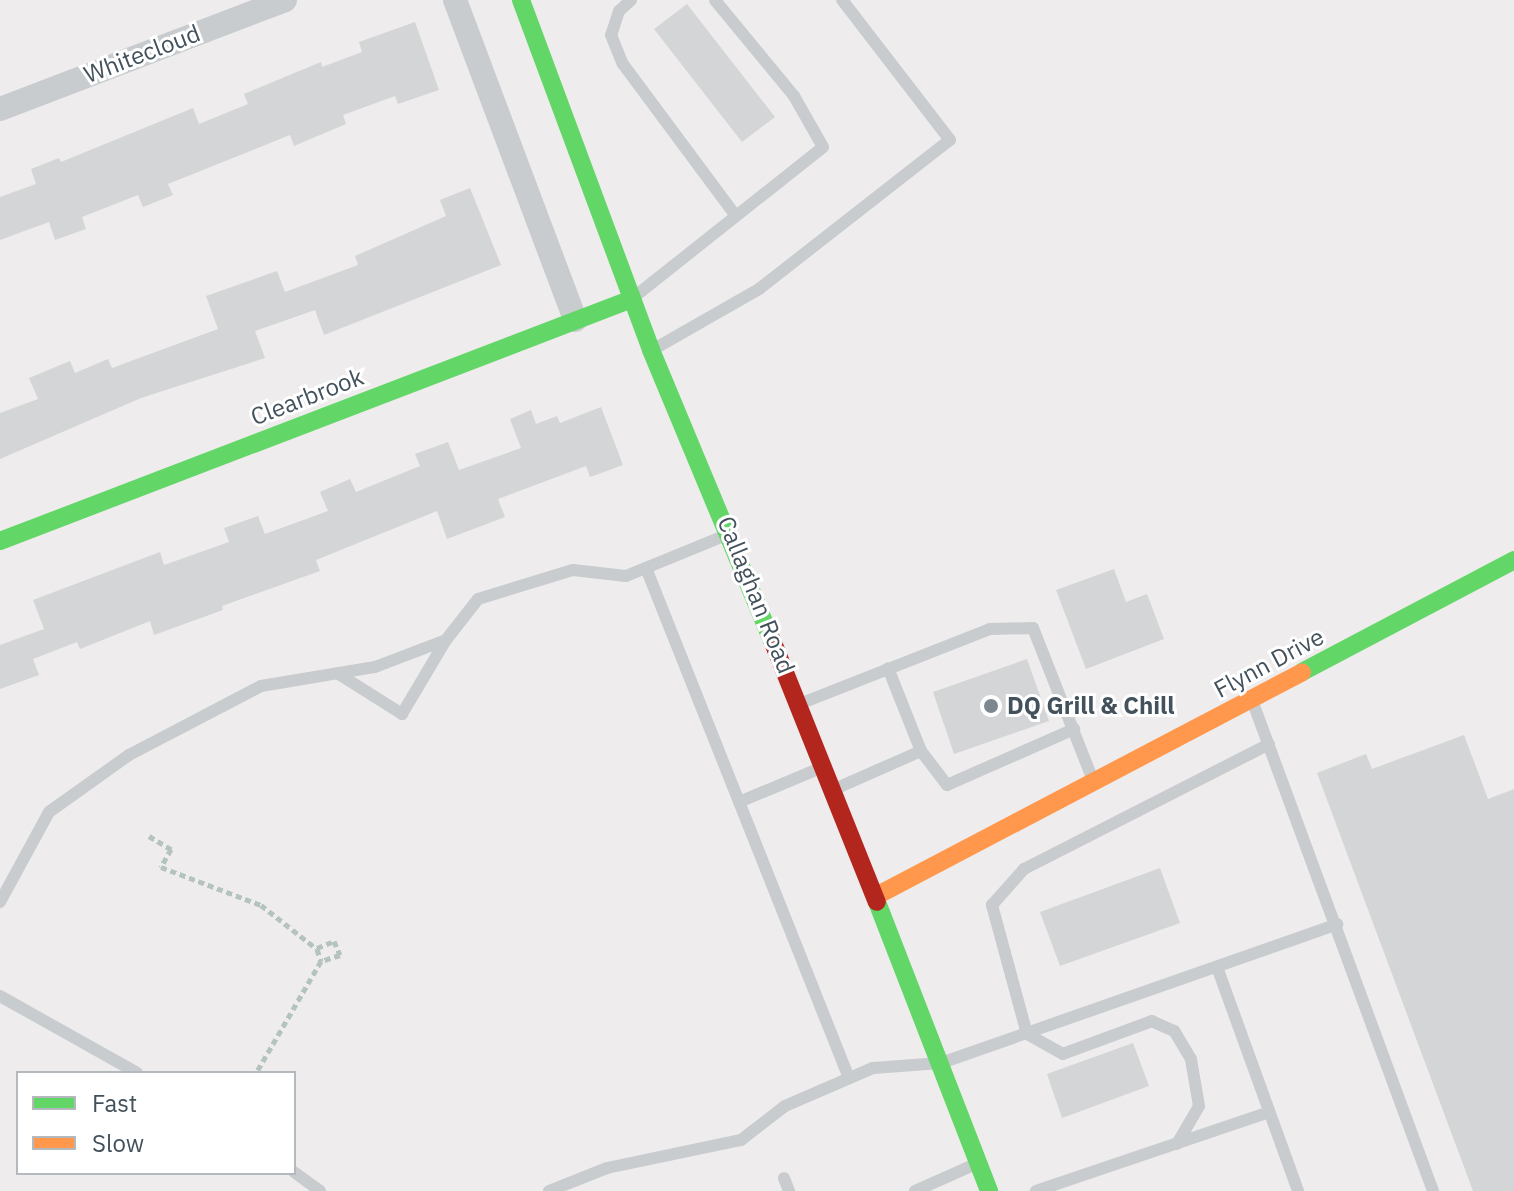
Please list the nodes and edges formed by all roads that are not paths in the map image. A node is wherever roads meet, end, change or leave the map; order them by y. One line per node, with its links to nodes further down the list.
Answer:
1 (285, 0): 7 (street, Whitecloud)
2 (455, 0): 10 (street)
3 (521, 0): 9 (street, Callaghan Road)
4 (631, 0): 8 (lane)
5 (715, 0): 8 (lane)
6 (842, 0): 11 (lane)
7 (0, 109)
8 (736, 216): 9 (lane)
9 (632, 299): 10 (street, Clearbrook); 11 (street, Callaghan Road)
10 (575, 320): 13 (street, Clearbrook)
11 (651, 350): 12 (street, Callaghan Road)
12 (731, 533): 15 (lane); 20 (street, Callaghan Road)
13 (0, 541)
14 (1514, 560): 19 (street, Flynn Drive)
15 (646, 568): 16 (lane); 27 (lane)
16 (446, 640): 18 (lane); 18 (lane)
17 (888, 668): 20 (lane); 21 (lane); 23 (lane)
18 (337, 673): 29 (lane)
19 (1252, 700): 22 (lane); 25 (street, Flynn Drive)
20 (800, 704): 24 (street, Callaghan Road)
21 (1074, 729): 23 (lane); 25 (lane)
22 (1269, 744): 30 (lane); 33 (lane)
23 (921, 751): 26 (lane)
24 (825, 766): 26 (street, Callaghan Road); 27 (lane)
25 (1093, 780): 28 (street, Flynn Drive)
26 (834, 789): 28 (street, Callaghan Road)
27 (739, 802): 36 (lane)
28 (876, 896): 34 (street, Callaghan Road)
29 (0, 902)
30 (1337, 924): 31 (lane); 49 (lane)
31 (1217, 967): 33 (lane); 37 (lane)
32 (0, 996): 35 (lane)
33 (1027, 1034): 34 (lane); 38 (lane)
34 (941, 1063): 36 (lane); 39 (street, Callaghan Road)
35 (133, 1071)
36 (849, 1078): 43 (lane)
37 (1269, 1112): 38 (lane); 48 (lane)
38 (1177, 1144): 47 (lane)
39 (979, 1162): 45 (lane); 46 (street, Callaghan Road)
40 (296, 1173): 42 (lane)
41 (784, 1178): 44 (lane)
42 (320, 1191)
43 (549, 1191)
44 (789, 1191)
45 (915, 1191)
46 (989, 1191)
47 (1036, 1191)
48 (1298, 1191)
49 (1433, 1191)

